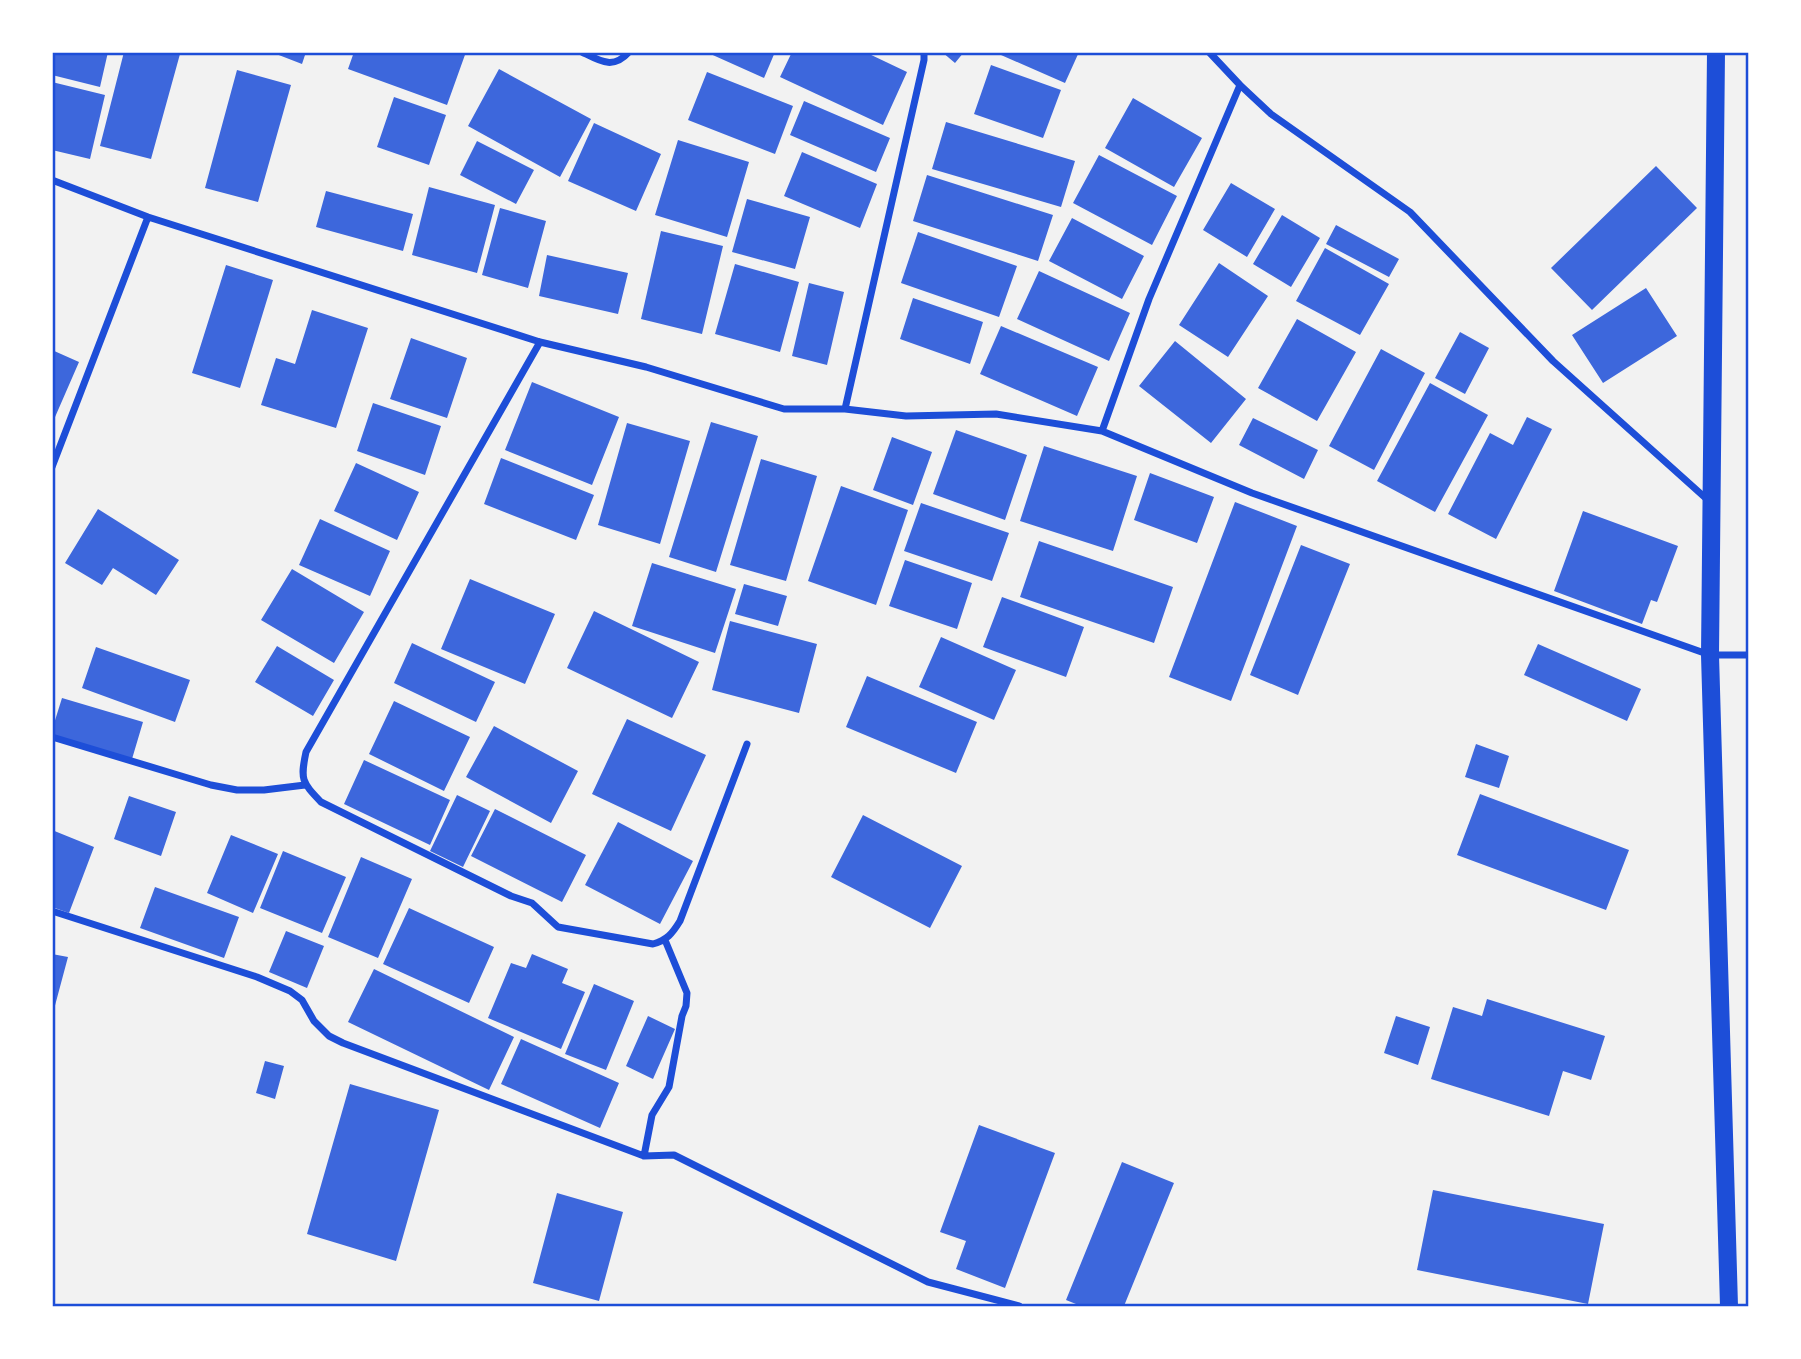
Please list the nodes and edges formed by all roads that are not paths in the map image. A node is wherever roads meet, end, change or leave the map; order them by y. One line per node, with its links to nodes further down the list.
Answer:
1 (582, 52): 2 (street)
2 (629, 52)
3 (924, 52): 10 (street)
4 (1209, 52): 6 (street)
5 (1716, 52): 13 (main road)
6 (1240, 85): 11 (street); 13 (street)
7 (52, 180): 8 (street)
8 (148, 217): 9 (street); 12 (street)
9 (540, 342): 10 (street); 18 (street)
10 (845, 409): 11 (street)
11 (1102, 431): 14 (street)
12 (52, 467)
13 (1712, 503): 14 (main road)
14 (1710, 655): 15 (street); 23 (main road)
15 (1748, 655)
16 (52, 737): 18 (street)
17 (747, 744): 20 (street)
18 (305, 785): 20 (street)
19 (52, 911): 21 (street)
20 (665, 940): 21 (street)
21 (644, 1156): 22 (street)
22 (1019, 1307)
23 (1729, 1307)

